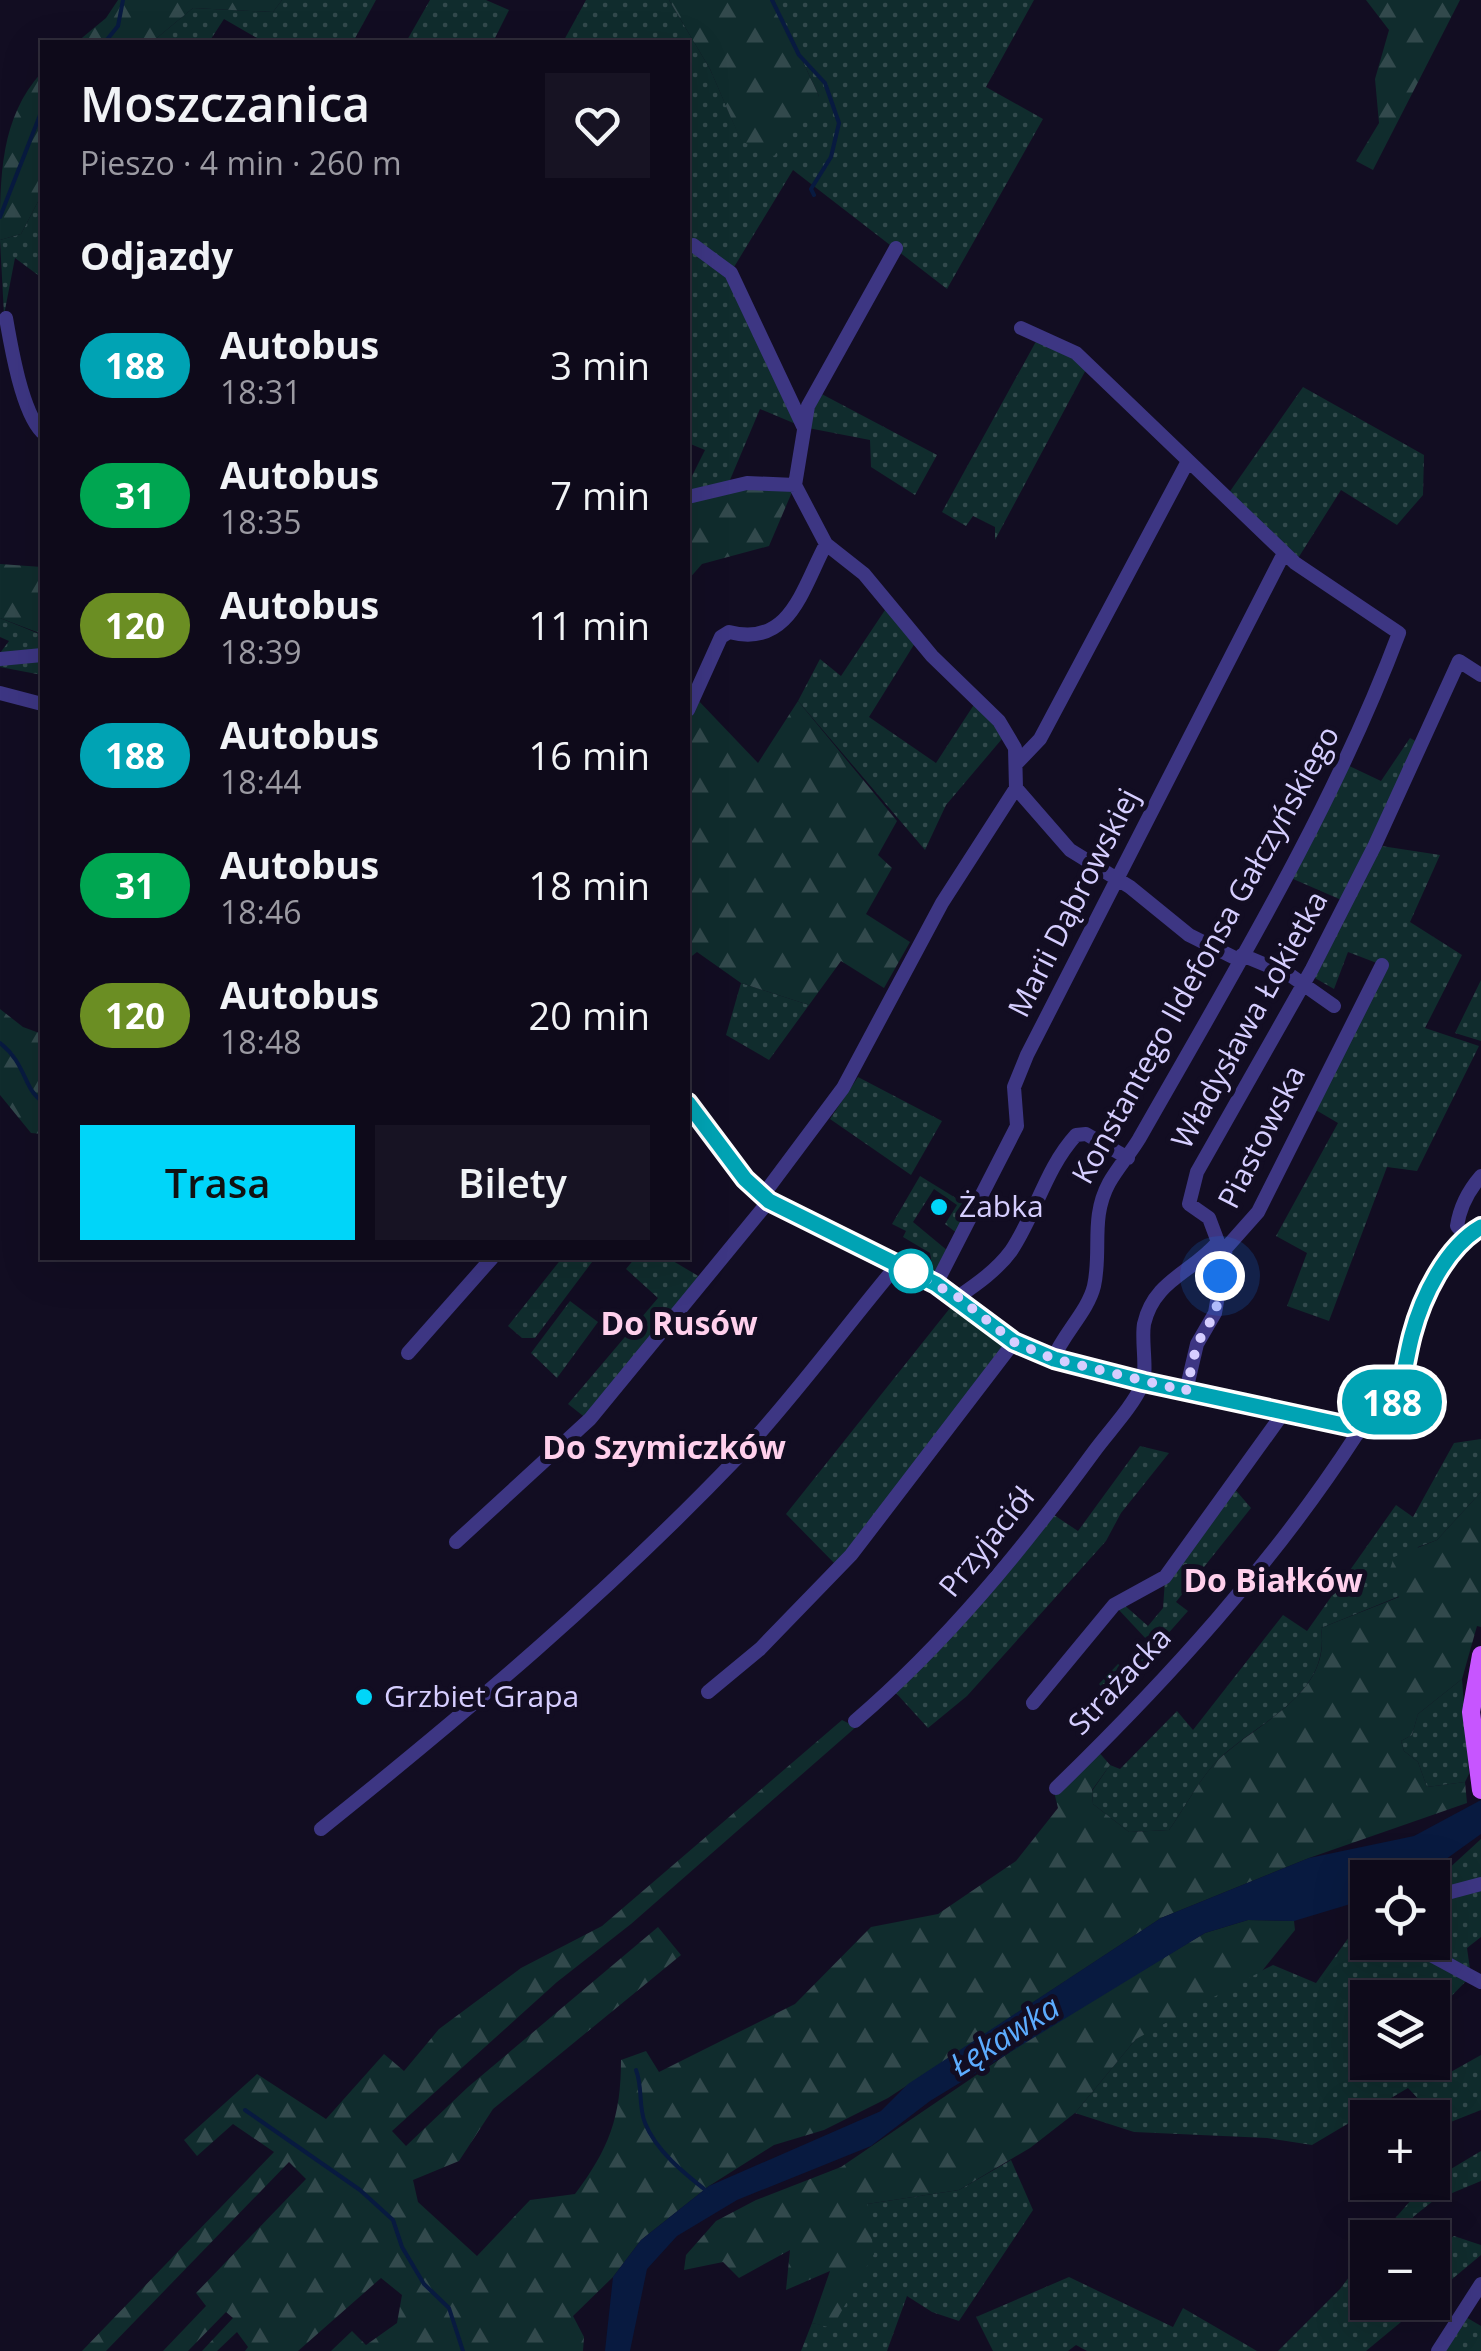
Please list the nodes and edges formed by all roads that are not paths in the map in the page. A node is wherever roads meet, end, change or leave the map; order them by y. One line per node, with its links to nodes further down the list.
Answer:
1 (690, 246): 5 (street)
2 (896, 248): 5 (street)
3 (6, 318): 6 (street)
4 (1021, 328): 7 (street)
5 (803, 427): 8 (street)
6 (40, 430)
7 (1188, 461): 11 (street); 18 (street)
8 (795, 484): 9 (street); 10 (street)
9 (690, 497)
10 (826, 544): 17 (street); 18 (street)
11 (1284, 552): 20 (street, Marii Dąbrowskiej); 21 (street, Konstantego Ildefonsa Gałczyńskiego)
12 (40, 655): 13 (street)
13 (0, 660)
14 (1481, 675): 23 (street, Władysława Łokietka)
15 (0, 693): 16 (street)
16 (40, 703)
17 (690, 706)
18 (1017, 763): 19 (street)
19 (1016, 788): 20 (street); 28 (street)
20 (1118, 880): 21 (street); 34 (street, Marii Dąbrowskiej)
21 (1240, 958): 23 (street); 26 (street, Konstantego Ildefonsa Gałczyńskiego)
22 (1382, 965): 31 (street, Piastowska)
23 (1302, 983): 24 (street); 31 (street, Władysława Łokietka)
24 (1334, 1006)
25 (690, 1106): 28 (street)
26 (1128, 1158): 35 (street); 38 (street, Konstantego Ildefonsa Gałczyńskiego)
27 (1481, 1176): 30 (street)
28 (766, 1198): 33 (street); 43 (street)
29 (1481, 1227): 30 (street)
30 (1466, 1236): 42 (street, Strażacka)
31 (1222, 1245): 39 (street); 40 (street, Piastowska)
32 (490, 1260): 37 (street)
33 (898, 1264): 34 (street); 50 (street)
34 (936, 1284): 35 (street)
35 (958, 1297): 36 (street)
36 (1014, 1342): 38 (street); 45 (street)
37 (408, 1353)
38 (1054, 1359): 39 (street)
39 (1144, 1382): 40 (street); 47 (street, Przyjaciół)
40 (1186, 1391): 41 (street)
41 (1284, 1412): 42 (street); 46 (street)
42 (1371, 1422): 48 (street, Strażacka)
43 (456, 1542)
44 (1481, 1655): 49 (main road)
45 (708, 1692)
46 (1032, 1703)
47 (855, 1722)
48 (1056, 1788)
49 (1481, 1790)
50 (321, 1830)
51 (1481, 1884): 52 (street)
52 (1450, 1892)
53 (1440, 1960): 54 (street)
54 (1481, 1982)
55 (1481, 2284): 56 (street)
56 (1466, 2304): 57 (street); 58 (street)
57 (1481, 2316)
58 (1438, 2351)

